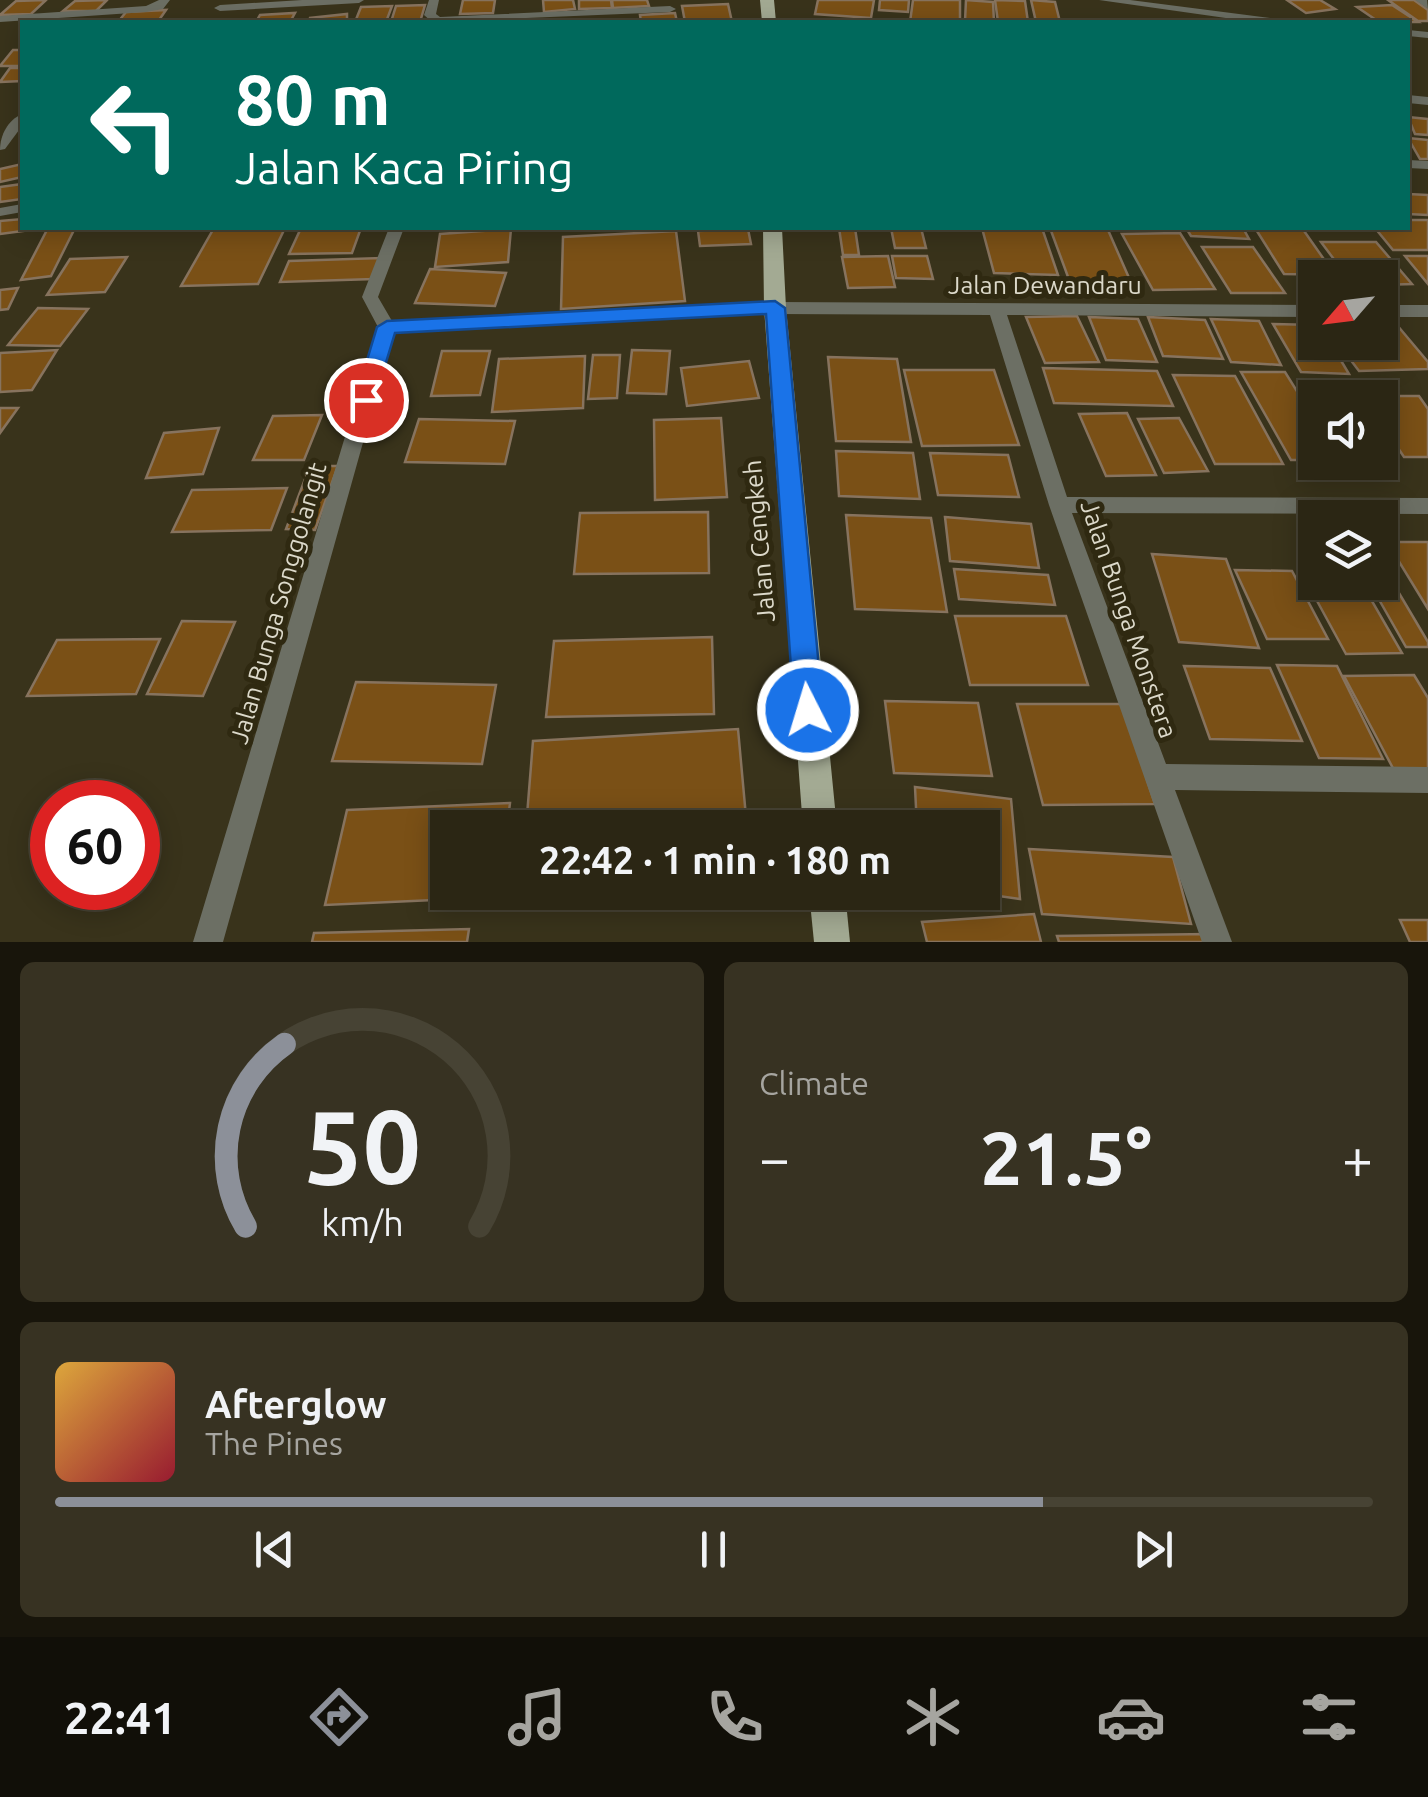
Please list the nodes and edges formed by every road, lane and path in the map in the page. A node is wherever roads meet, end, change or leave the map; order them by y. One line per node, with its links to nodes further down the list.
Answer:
1 (57, 0): 11 (street)
2 (359, 0): 8 (street)
3 (434, 0): 9 (street)
4 (1104, 0): 12 (street)
5 (1420, 0): 7 (street)
6 (161, 4): 11 (street)
7 (1428, 6)
8 (220, 8)
9 (670, 9)
10 (0, 18): 11 (street)
11 (42, 19)
12 (1262, 20)
13 (20, 121): 14 (street)
14 (0, 146)
15 (395, 230): 22 (street)
16 (772, 230): 17 (main road, Jalan Cengkeh)
17 (775, 308): 21 (street, Jalan Dewandaru); 22 (street, Jalan Dewandaru); 27 (main road, Jalan Cengkeh)
18 (1298, 311): 21 (street, Jalan Dewandaru)
19 (1398, 311): 20 (street)
20 (1428, 311)
21 (998, 312): 23 (street, Jalan Bunga Monstera)
22 (387, 327): 29 (street, Jalan Bunga Songgolangit)
23 (1059, 505): 24 (street); 25 (street, Jalan Bunga Monstera)
24 (1428, 506)
25 (1155, 777): 26 (street); 31 (street, Jalan Bunga Monstera)
26 (1428, 780)
27 (818, 810)
28 (829, 910): 30 (main road)
29 (208, 942)
30 (832, 942)
31 (1216, 942)

